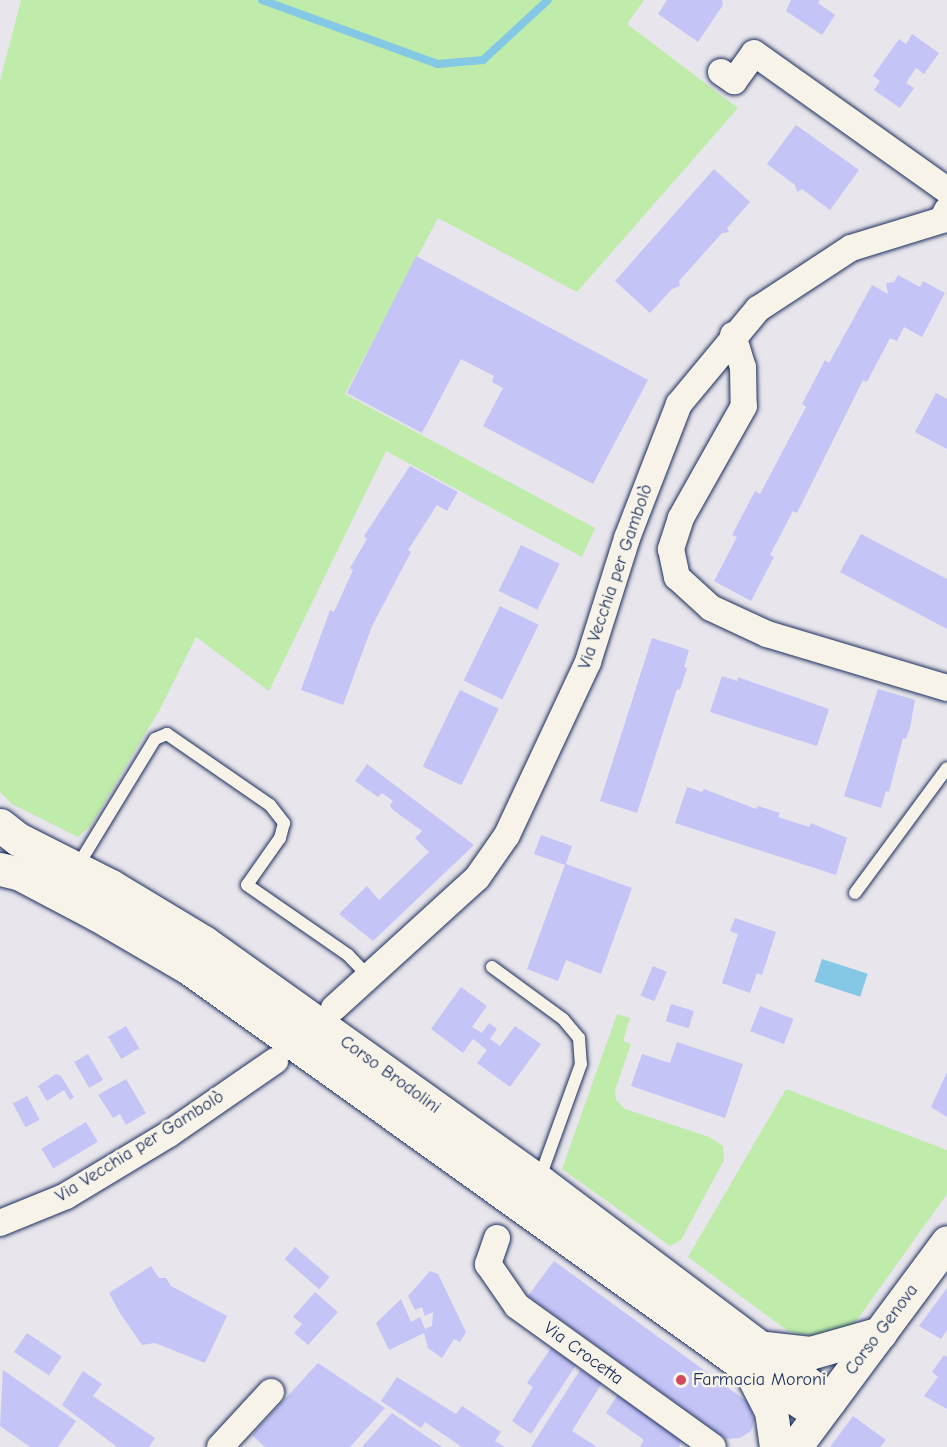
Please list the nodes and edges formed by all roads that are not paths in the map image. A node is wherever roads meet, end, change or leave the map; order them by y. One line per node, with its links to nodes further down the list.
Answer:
1 (721, 72): 2 (street)
2 (947, 190)
3 (945, 218): 4 (street, Via Vecchia per Gambolò)
4 (734, 335): 5 (street); 12 (street, Via Vecchia per Gambolò)
5 (947, 688)
6 (947, 768): 10 (lane)
7 (0, 825): 8 (main road, Corso Brodolini)
8 (76, 868): 12 (lane); 15 (main road, Corso Brodolini)
9 (0, 869): 20 (main road, Corso Brodolini)
10 (855, 894)
11 (492, 967): 15 (lane)
12 (369, 977): 13 (street, Via Vecchia per Gambolò)
13 (334, 1008)
14 (275, 1061): 16 (street, Via Vecchia per Gambolò)
15 (539, 1181): 20 (main road, Corso Brodolini)
16 (0, 1223)
17 (498, 1239): 24 (street, Via Crocetta)
18 (947, 1242): 19 (main road, Corso Genova)
19 (880, 1333): 20 (main road, Corso Brodolini); 22 (main road, Corso Genova)
20 (757, 1358): 22 (main road, Corso Brodolini); 25 (main road, Corso Brodolini)
21 (271, 1392): 23 (street)
22 (825, 1407): 26 (main road, Corso Genova)
23 (220, 1447)
24 (713, 1447)
25 (776, 1447)
26 (795, 1447)

